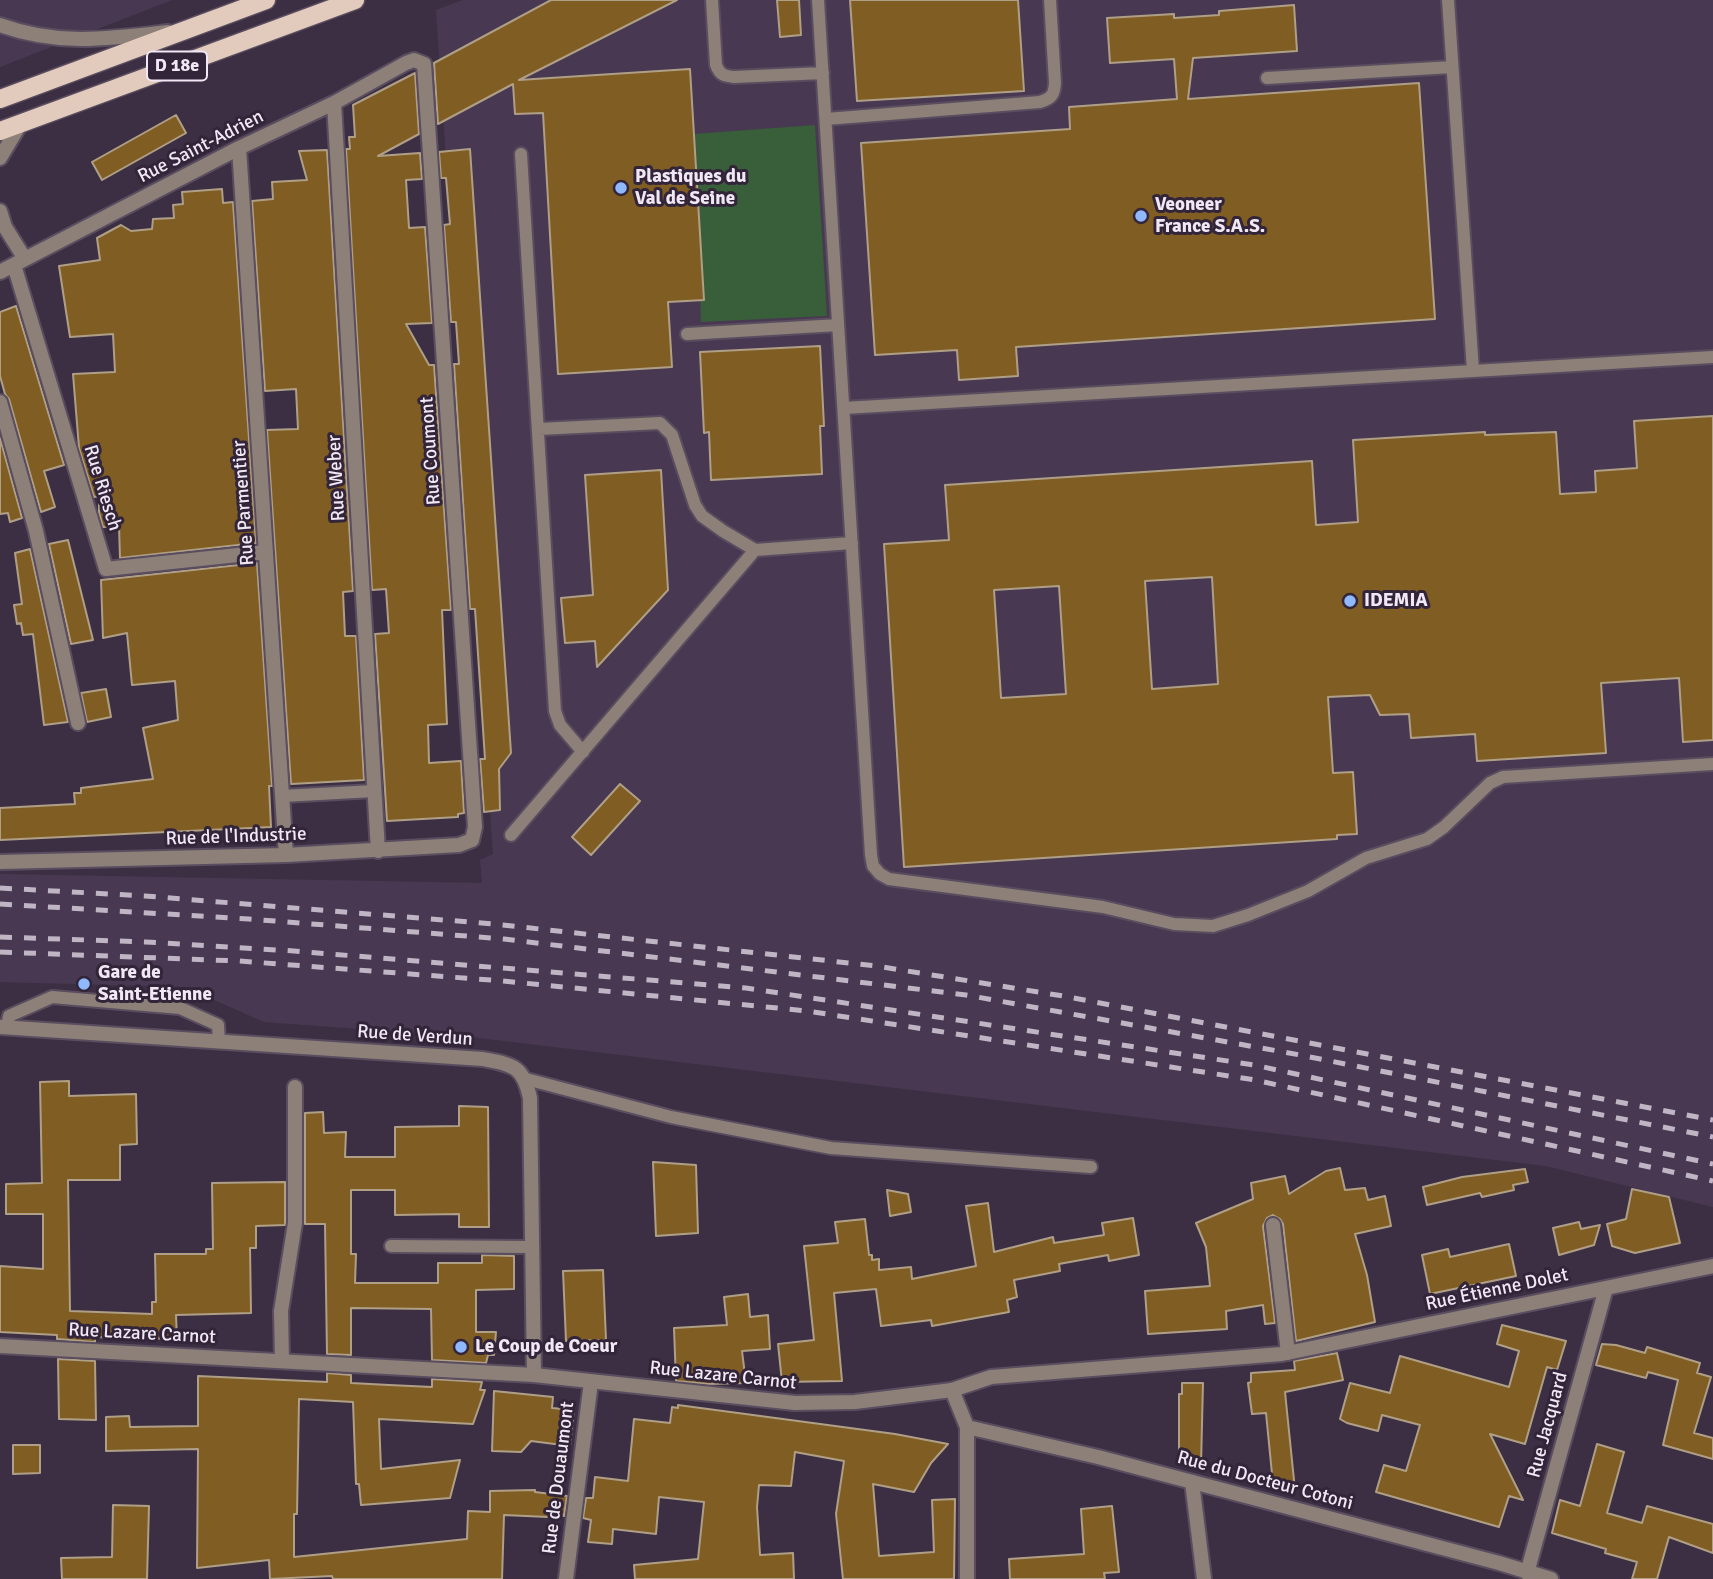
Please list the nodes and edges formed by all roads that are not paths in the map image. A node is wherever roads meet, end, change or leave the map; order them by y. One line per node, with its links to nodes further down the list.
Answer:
1 (266, 0): 8 (main road, D 18e)
2 (355, 0): 16 (main road, D 18e)
3 (712, 0): 11 (lane)
4 (818, 0): 11 (lane)
5 (1050, 0): 15 (lane)
6 (1448, 0): 10 (lane)
7 (0, 25): 8 (street)
8 (184, 30): 13 (main road, D 18e)
9 (420, 61): 14 (street, Rue Saint-Adrien); 40 (street, Rue Coumont)
10 (1452, 67): 12 (lane); 27 (lane)
11 (823, 73): 15 (lane)
12 (1267, 78)
13 (0, 99)
14 (334, 103): 18 (street, Rue Saint-Adrien); 37 (street, Rue Weber)
15 (826, 119): 24 (lane)
16 (21, 123): 17 (main road, D 18e); 20 (street)
17 (0, 131)
18 (239, 148): 22 (street, Rue Saint-Adrien); 33 (street, Rue Parmentier)
19 (521, 154): 30 (lane)
20 (0, 158)
21 (0, 211): 22 (street)
22 (20, 262): 23 (street, Rue Saint-Adrien); 33 (street, Rue Riesch)
23 (0, 272)
24 (838, 325): 25 (lane); 29 (lane)
25 (687, 334)
26 (1713, 357): 27 (lane)
27 (1473, 371): 29 (lane)
28 (0, 402): 34 (street)
29 (844, 408): 31 (lane)
30 (539, 429): 32 (lane); 35 (lane)
31 (852, 543): 32 (lane); 36 (lane)
32 (755, 550): 35 (lane)
33 (266, 552): 38 (street, Rue Parmentier)
34 (78, 723)
35 (583, 752): 39 (lane)
36 (1713, 764)
37 (374, 791): 38 (lane); 41 (street, Rue Weber)
38 (282, 796): 42 (street, Rue Parmentier)
39 (511, 835)
40 (472, 840): 41 (street, Rue de l'Industrie)
41 (378, 851): 42 (street, Rue de l'Industrie)
42 (286, 855): 43 (street, Rue de l'Industrie)
43 (0, 862)
44 (4, 1027): 45 (street, Rue de Verdun); 45 (lane)
45 (219, 1042): 46 (street, Rue de Verdun)
46 (526, 1079): 48 (lane); 51 (street)
47 (295, 1087): 56 (street)
48 (1091, 1167)
49 (1273, 1225): 55 (street)
50 (391, 1246): 51 (lane)
51 (531, 1247): 57 (street)
52 (1713, 1266): 53 (street, Rue Étienne Dolet)
53 (1606, 1288): 55 (street, Rue Étienne Dolet); 62 (street, Rue Jacquard)
54 (0, 1346): 56 (street, Rue Lazare Carnot)
55 (1288, 1353): 59 (street, Rue Étienne Dolet)
56 (282, 1361): 57 (street, Rue Lazare Carnot)
57 (534, 1375): 58 (street, Rue Lazare Carnot)
58 (591, 1382): 59 (street, Rue Lazare Carnot); 63 (street, Rue de Douaumont)
59 (952, 1390): 60 (street)
60 (967, 1427): 61 (street, Rue du Docteur Cotoni); 64 (street)
61 (1192, 1482): 62 (street, Rue du Docteur Cotoni); 65 (street)
62 (1527, 1573): 66 (street, Rue du Docteur Cotoni)
63 (566, 1579)
64 (967, 1579)
65 (1204, 1579)
66 (1550, 1579)

